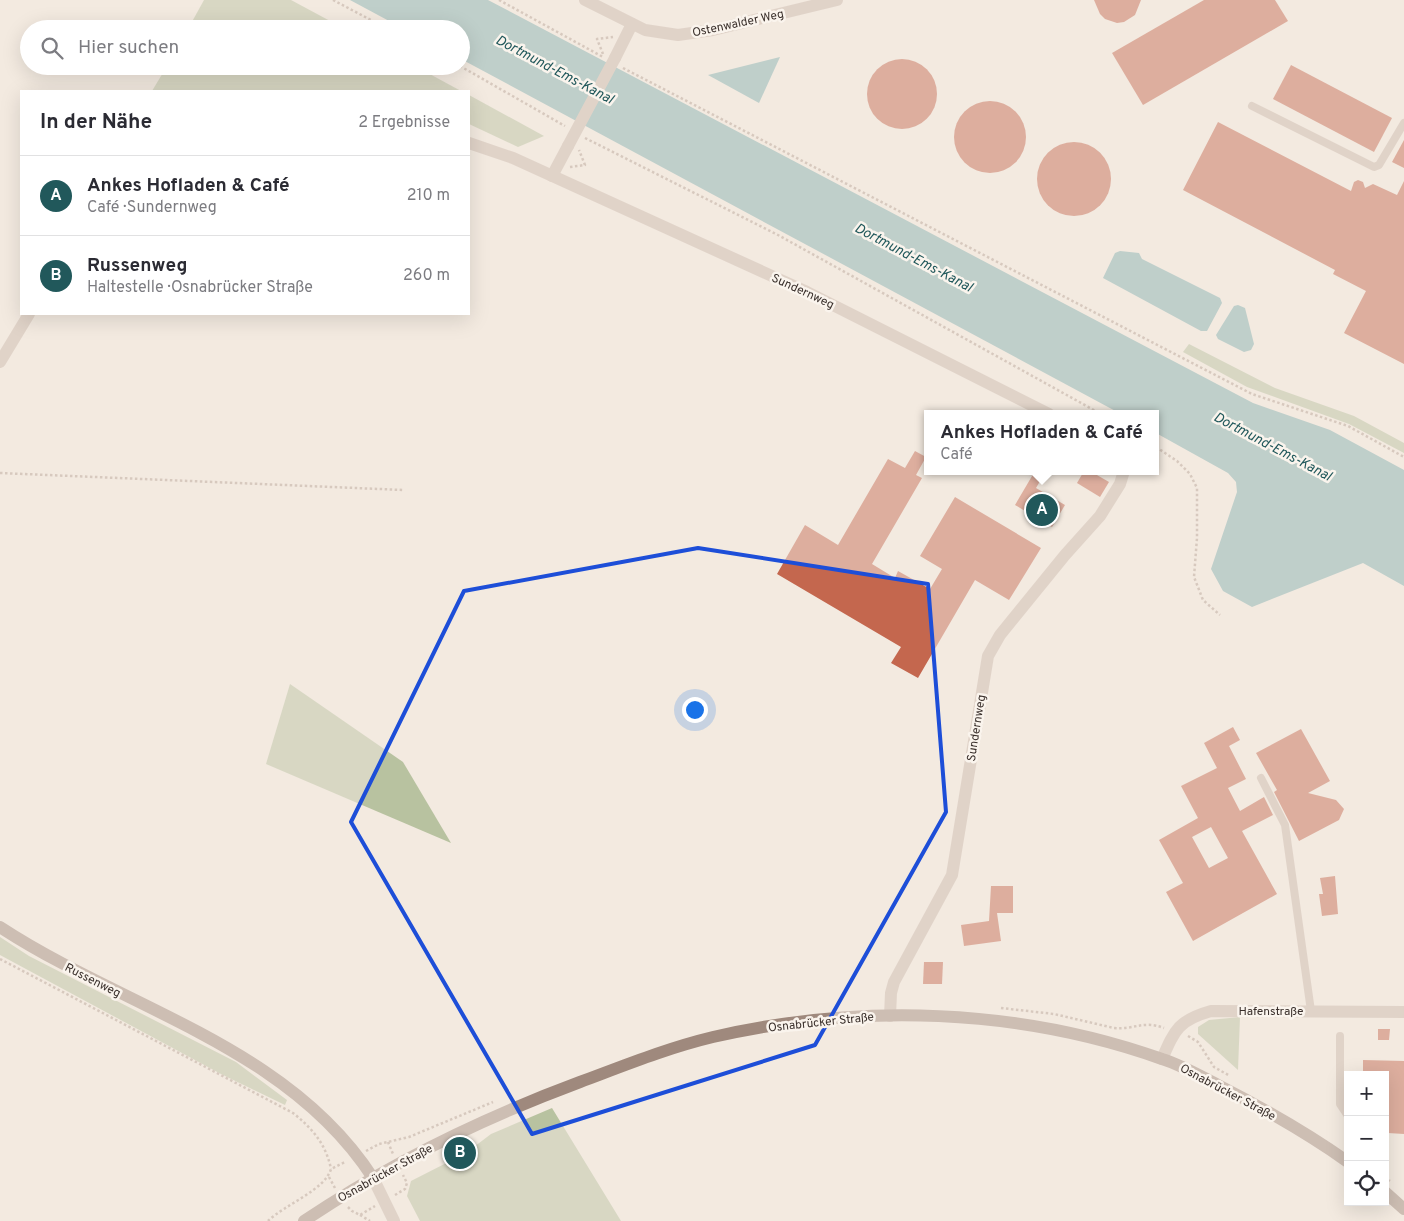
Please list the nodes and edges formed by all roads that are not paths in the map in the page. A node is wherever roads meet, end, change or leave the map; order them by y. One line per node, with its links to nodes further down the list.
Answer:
1 (585, 0): 3 (street, Ostenwalder Weg)
2 (837, 0): 3 (street, Ostenwalder Weg)
3 (632, 24): 7 (street, bridge)
4 (1252, 106): 5 (lane)
5 (1404, 123)
6 (470, 143): 7 (street)
7 (552, 176): 10 (street, Sundernweg)
8 (28, 315): 9 (street)
9 (0, 362)
10 (1042, 410)
11 (1123, 475): 16 (street, Sundernweg)
12 (1261, 778): 14 (lane)
13 (0, 927): 21 (main road, Russenweg)
14 (1311, 1011): 15 (street, Hafenstraße); 18 (street, Hafenstraße)
15 (1404, 1012)
16 (890, 1016): 18 (main road, Osnabrücker Straße); 21 (main road, Osnabrücker Straße)
17 (1340, 1036): 19 (lane)
18 (1162, 1059): 20 (main road, Osnabrücker Straße)
19 (1344, 1110)
20 (1347, 1161)
21 (373, 1178): 24 (main road, Osnabrücker Straße); 25 (street)
22 (1389, 1196): 23 (main road)
23 (1404, 1209)
24 (304, 1221)
25 (394, 1221)

